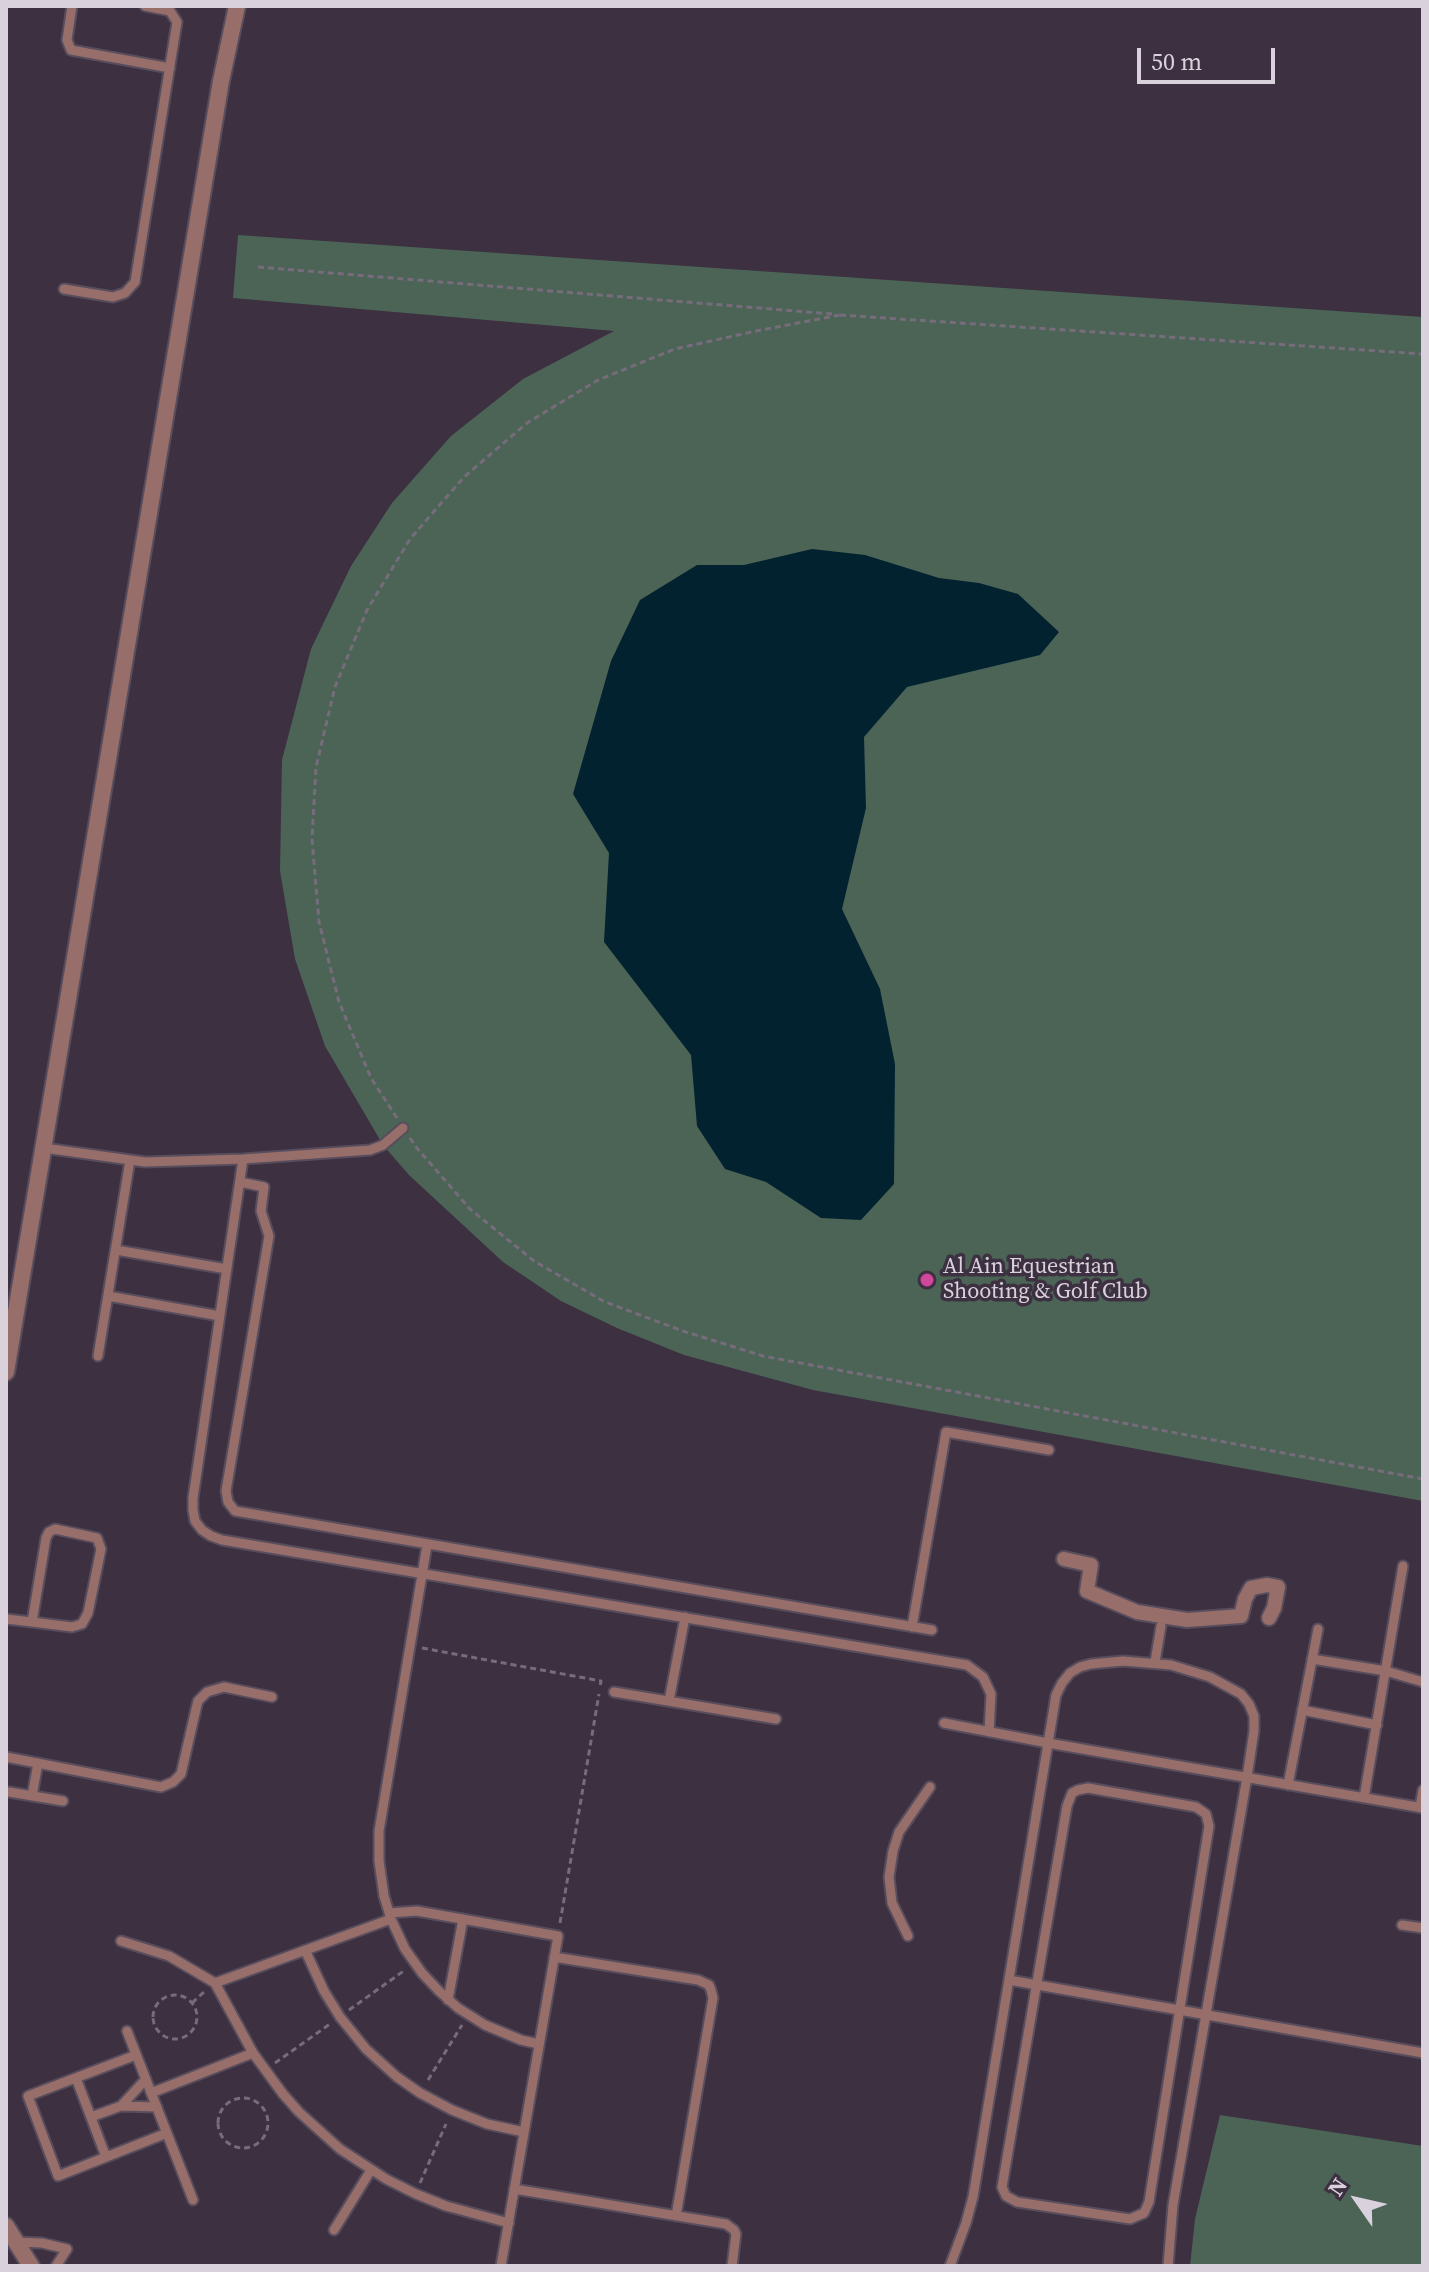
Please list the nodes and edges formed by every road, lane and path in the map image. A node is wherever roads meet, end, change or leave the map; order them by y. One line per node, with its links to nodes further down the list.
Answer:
1 (72, 6): 4 (lane)
2 (145, 6): 4 (lane)
3 (237, 6): 10 (street)
4 (170, 68): 6 (lane)
5 (258, 267): 7 (path)
6 (64, 289)
7 (840, 315): 8 (path); 9 (path)
8 (1423, 354)
9 (403, 1128): 11 (lane); 21 (path)
10 (44, 1148): 12 (lane); 19 (street)
11 (243, 1159): 12 (lane); 13 (lane)
12 (130, 1160): 14 (lane)
13 (240, 1182): 15 (lane); 22 (lane)
14 (116, 1250): 15 (lane); 16 (lane)
15 (227, 1269): 17 (lane)
16 (108, 1296): 17 (lane); 18 (lane)
17 (220, 1316): 25 (lane)
18 (98, 1356)
19 (6, 1372)
20 (1049, 1450): 31 (lane)
21 (1423, 1479)
22 (427, 1545): 25 (lane); 31 (lane)
23 (1064, 1559): 27 (street)
24 (1403, 1566): 37 (lane)
25 (422, 1573): 26 (lane); 34 (lane)
26 (685, 1617): 41 (lane); 46 (lane)
27 (1162, 1617): 28 (street); 36 (lane)
28 (1269, 1618)
29 (6, 1619): 30 (lane)
30 (32, 1622): 30 (lane)
31 (912, 1627): 33 (lane)
32 (1318, 1629): 35 (lane)
33 (932, 1630)
34 (410, 1646): 59 (lane); 63 (path)
35 (1312, 1659): 37 (lane); 42 (lane)
36 (1155, 1662): 47 (lane); 50 (lane)
37 (1386, 1671): 38 (lane); 45 (lane)
38 (1423, 1682)
39 (614, 1692): 41 (lane)
40 (272, 1697): 49 (lane)
41 (669, 1701): 43 (lane)
42 (1302, 1710): 45 (lane); 51 (lane)
43 (776, 1719)
44 (944, 1723): 46 (lane)
45 (1377, 1725): 56 (lane)
46 (989, 1732): 47 (lane)
47 (1048, 1743): 50 (lane); 68 (lane)
48 (6, 1757): 49 (lane)
49 (38, 1763): 55 (lane)
50 (1247, 1777): 51 (lane); 75 (lane)
51 (1288, 1785): 56 (lane)
52 (930, 1787): 64 (lane)
53 (1423, 1790): 58 (lane)
54 (9, 1792): 55 (lane)
55 (32, 1796): 57 (lane)
56 (1364, 1798): 58 (lane)
57 (63, 1801)
58 (1422, 1808)
59 (390, 1916): 60 (lane); 66 (lane); 72 (lane)
60 (463, 1919): 63 (lane); 72 (lane)
61 (1402, 1925): 62 (lane)
62 (1423, 1928)
63 (558, 1936): 67 (lane)
64 (908, 1936)
65 (121, 1941): 69 (lane)
66 (305, 1950): 69 (lane); 84 (lane)
67 (554, 1957): 77 (lane); 97 (lane)
68 (1009, 1980): 70 (lane); 106 (lane)
69 (215, 1983): 78 (lane)
70 (1036, 1985): 73 (lane); 73 (lane); 73 (lane)
71 (186, 1998): 71 (path)
72 (448, 2000): 74 (lane)
73 (1180, 2010): 75 (lane)
74 (468, 2015): 77 (lane); 84 (path)
75 (1206, 2015): 79 (lane); 107 (lane)
76 (127, 2031): 80 (lane)
77 (539, 2044): 89 (lane)
78 (253, 2053): 83 (lane); 93 (lane)
79 (1423, 2053)
80 (136, 2055): 81 (lane); 82 (lane)
81 (76, 2078): 88 (lane); 92 (lane)
82 (146, 2079): 83 (lane); 85 (lane)
83 (151, 2093): 86 (lane)
84 (420, 2093): 87 (lane)
85 (121, 2106): 86 (lane); 88 (lane)
86 (157, 2107): 90 (lane)
87 (452, 2110): 89 (lane); 95 (path)
88 (91, 2117): 92 (lane)
89 (524, 2132): 94 (lane)
90 (167, 2133): 92 (lane); 96 (lane)
91 (231, 2145): 91 (path)
92 (106, 2157)
93 (371, 2170): 95 (lane); 100 (lane)
94 (514, 2189): 97 (lane); 98 (lane)
95 (416, 2194): 98 (lane)
96 (193, 2200)
97 (676, 2216): 105 (lane)
98 (509, 2223): 104 (lane)
99 (6, 2226): 101 (street)
100 (334, 2230)
101 (15, 2242): 102 (street); 103 (lane)
102 (31, 2266)
103 (56, 2266)
104 (501, 2266)
105 (732, 2266)
106 (950, 2266)
107 (1168, 2266)

